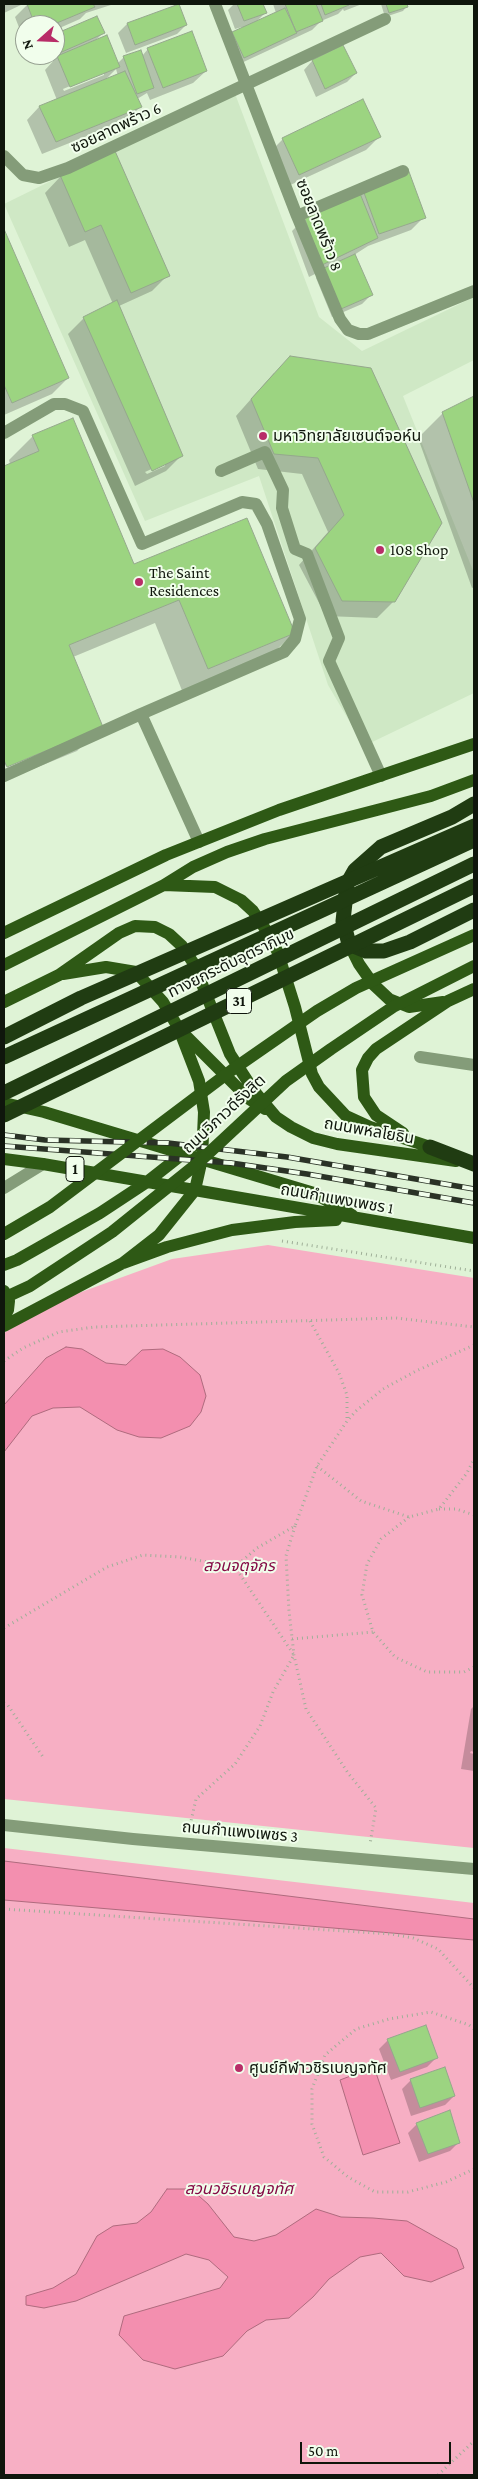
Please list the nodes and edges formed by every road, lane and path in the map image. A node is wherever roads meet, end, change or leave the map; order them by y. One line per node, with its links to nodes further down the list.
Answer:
1 (215, 4): 3 (street, ซอยลาดพร้าว 8)
2 (385, 20): 3 (street, ซอยลาดพร้าว 6)
3 (245, 86): 4 (street, ซอยลาดพร้าว 6); 6 (street, ซอยลาดพร้าว 8)
4 (4, 156)
5 (404, 171): 6 (street)
6 (297, 216): 7 (street, ซอยลาดพร้าว 8)
7 (474, 291)
8 (4, 433): 10 (street)
9 (221, 471): 13 (street)
10 (141, 714): 12 (street); 18 (street)
11 (474, 744): 13 (main road)
12 (4, 776)
13 (381, 776): 18 (main road)
14 (474, 780): 20 (main road)
15 (474, 804): 25 (highway)
16 (474, 826): 33 (highway, bridge)
17 (474, 840): 34 (highway, ทางยกระดับอุตราภิมุข, bridge)
18 (200, 842): 23 (main road)
19 (474, 864): 37 (highway, ทางยกระดับอุตราภิมุข / 31, bridge)
20 (164, 885): 26 (main road); 43 (main road)
21 (474, 886): 40 (highway, 31, bridge)
22 (474, 910): 25 (highway)
23 (4, 933)
24 (474, 934): 53 (main road, bridge)
25 (349, 944): 30 (main road)
26 (4, 965)
27 (474, 966): 60 (main road, ถนนวิภาวดีรังสิต, bridge)
28 (59, 975): 31 (main road, ถนนพหลโยธิน); 32 (main road); 41 (main road, ถนนพหลโยธิน)
29 (474, 989): 30 (main road)
30 (448, 1001): 43 (main road)
31 (4, 1002)
32 (179, 1029): 41 (main road); 42 (main road)
33 (4, 1037)
34 (4, 1057)
35 (420, 1057): 36 (street)
36 (474, 1065)
37 (4, 1092): 39 (main road)
38 (4, 1103): 39 (main road)
39 (44, 1112): 44 (main road)
40 (4, 1116)
41 (276, 1116): 48 (main road, ถนนพหลโยธิน)
42 (202, 1138): 44 (main road); 46 (main road)
43 (430, 1147): 48 (highway)
44 (183, 1154): 46 (main road); 49 (main road)
45 (4, 1159): 47 (main road, 1)
46 (202, 1159): 51 (main road); 52 (main road)
47 (43, 1164): 49 (main road, 1); 50 (street)
48 (474, 1164)
49 (147, 1182): 51 (main road, ถนนกำแพงเพชร 1); 57 (main road)
50 (4, 1188)
51 (195, 1190): 52 (main road, ถนนกำแพงเพชร 1); 56 (main road)
52 (361, 1220): 54 (main road, ถนนกำแพงเพชร 1); 56 (main road)
53 (4, 1234)
54 (474, 1238)
55 (278, 1240): 58 (path)
56 (123, 1263): 63 (main road)
57 (4, 1265)
58 (474, 1271)
59 (4, 1291): 61 (main road)
60 (4, 1298)
61 (4, 1317)
62 (310, 1321): 64 (path); 66 (path); 67 (path)
63 (4, 1326)
64 (474, 1327)
65 (474, 1345): 67 (path)
66 (4, 1361)
67 (346, 1421): 69 (path)
68 (474, 1459): 70 (path)
69 (317, 1466): 72 (path); 73 (path)
70 (439, 1509): 71 (path); 72 (path)
71 (474, 1514)
72 (409, 1517): 76 (path)
73 (295, 1526): 74 (path); 77 (path)
74 (235, 1567): 75 (path); 78 (path)
75 (4, 1628)
76 (373, 1632): 77 (path); 79 (path)
77 (292, 1639): 78 (path)
78 (294, 1655): 83 (path); 84 (path)
79 (474, 1667)
80 (4, 1704): 81 (path)
81 (43, 1757)
82 (4, 1825): 83 (street, ถนนกำแพงเพชร 3)
83 (186, 1844): 84 (street, ถนนกำแพงเพชร 3)
84 (367, 1859): 85 (street, ถนนกำแพงเพชร 3)
85 (474, 1869)
86 (4, 1909): 87 (path)
87 (474, 1988)
88 (474, 2029): 89 (path)
89 (474, 2169)
90 (474, 2441): 91 (path)
91 (438, 2475)

